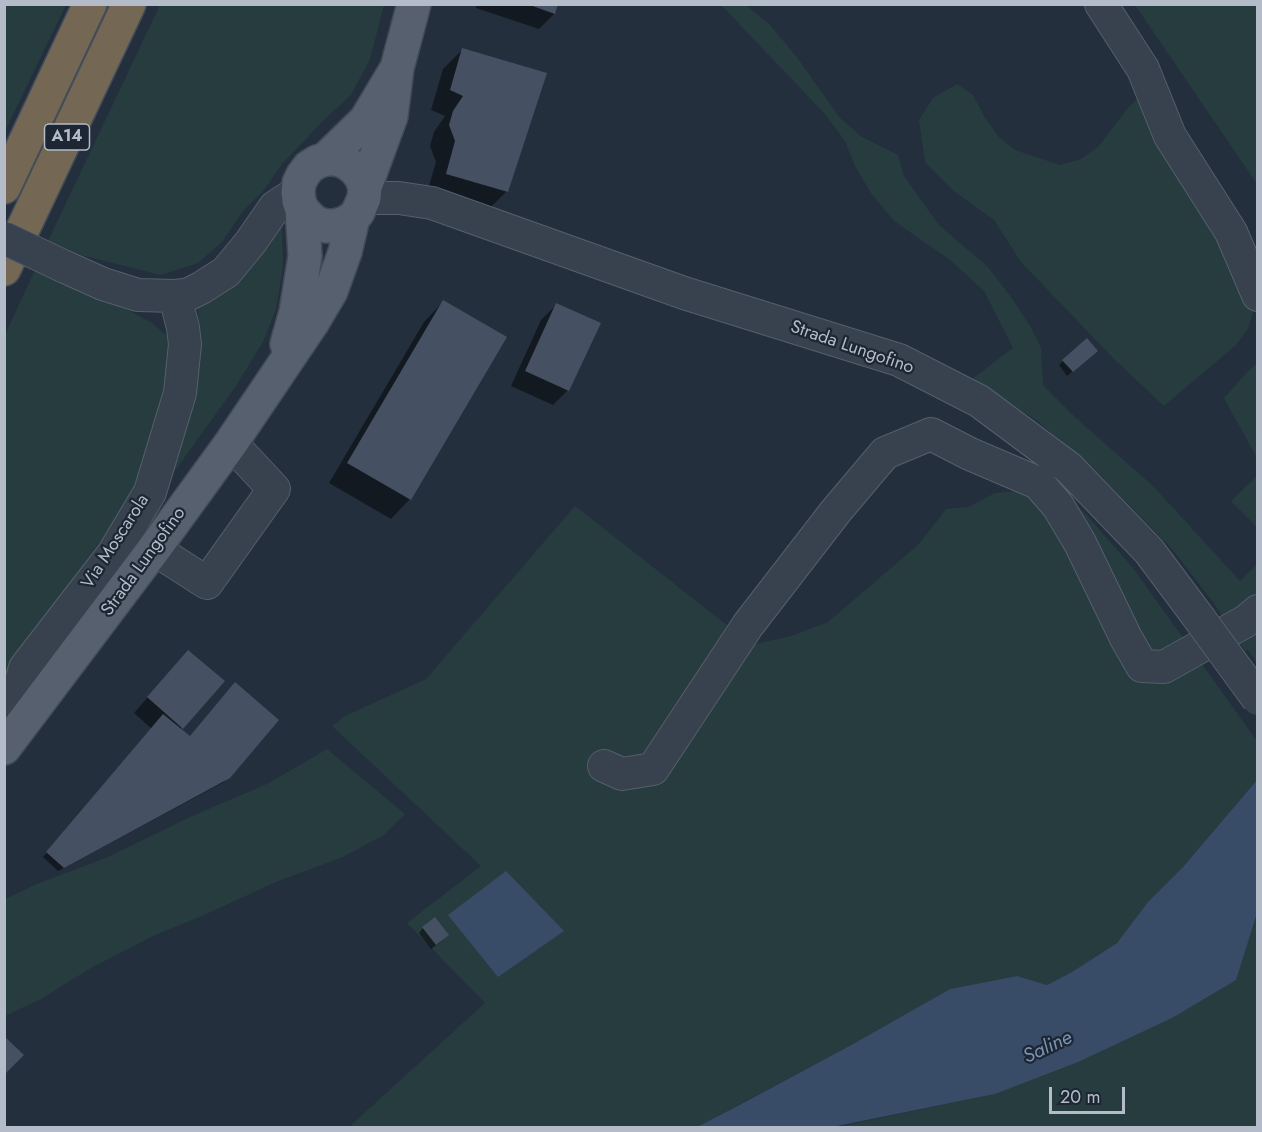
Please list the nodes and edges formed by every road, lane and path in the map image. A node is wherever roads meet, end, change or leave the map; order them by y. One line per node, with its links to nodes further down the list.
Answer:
1 (90, 4): 7 (highway, A14)
2 (129, 4): 11 (highway, A14)
3 (414, 4): 5 (main road, Strada Lungofino)
4 (1101, 4): 12 (street)
5 (397, 68): 6 (main road, Strada Lungofino); 9 (main road, Strada Lungofino)
6 (326, 159): 8 (main road, Strada Lungofino); 9 (main road)
7 (4, 187)
8 (300, 201): 9 (main road, Strada Lungofino); 13 (street); 14 (main road, Strada Lungofino)
9 (361, 201): 14 (main road, Strada Lungofino); 16 (street, Strada Lungofino)
10 (4, 238): 13 (street, bridge)
11 (4, 269)
12 (1257, 295)
13 (175, 296): 21 (street, Via Moscarola)
14 (279, 372): 15 (main road, Strada Lungofino)
15 (231, 442): 18 (main road, Strada Lungofino); 18 (street)
16 (1039, 445): 17 (street); 20 (street, Strada Lungofino, bridge)
17 (997, 465): 19 (street); 23 (street)
18 (154, 549): 22 (main road, Strada Lungofino)
19 (1257, 611)
20 (1257, 699)
21 (4, 736)
22 (4, 748)
23 (604, 766)

